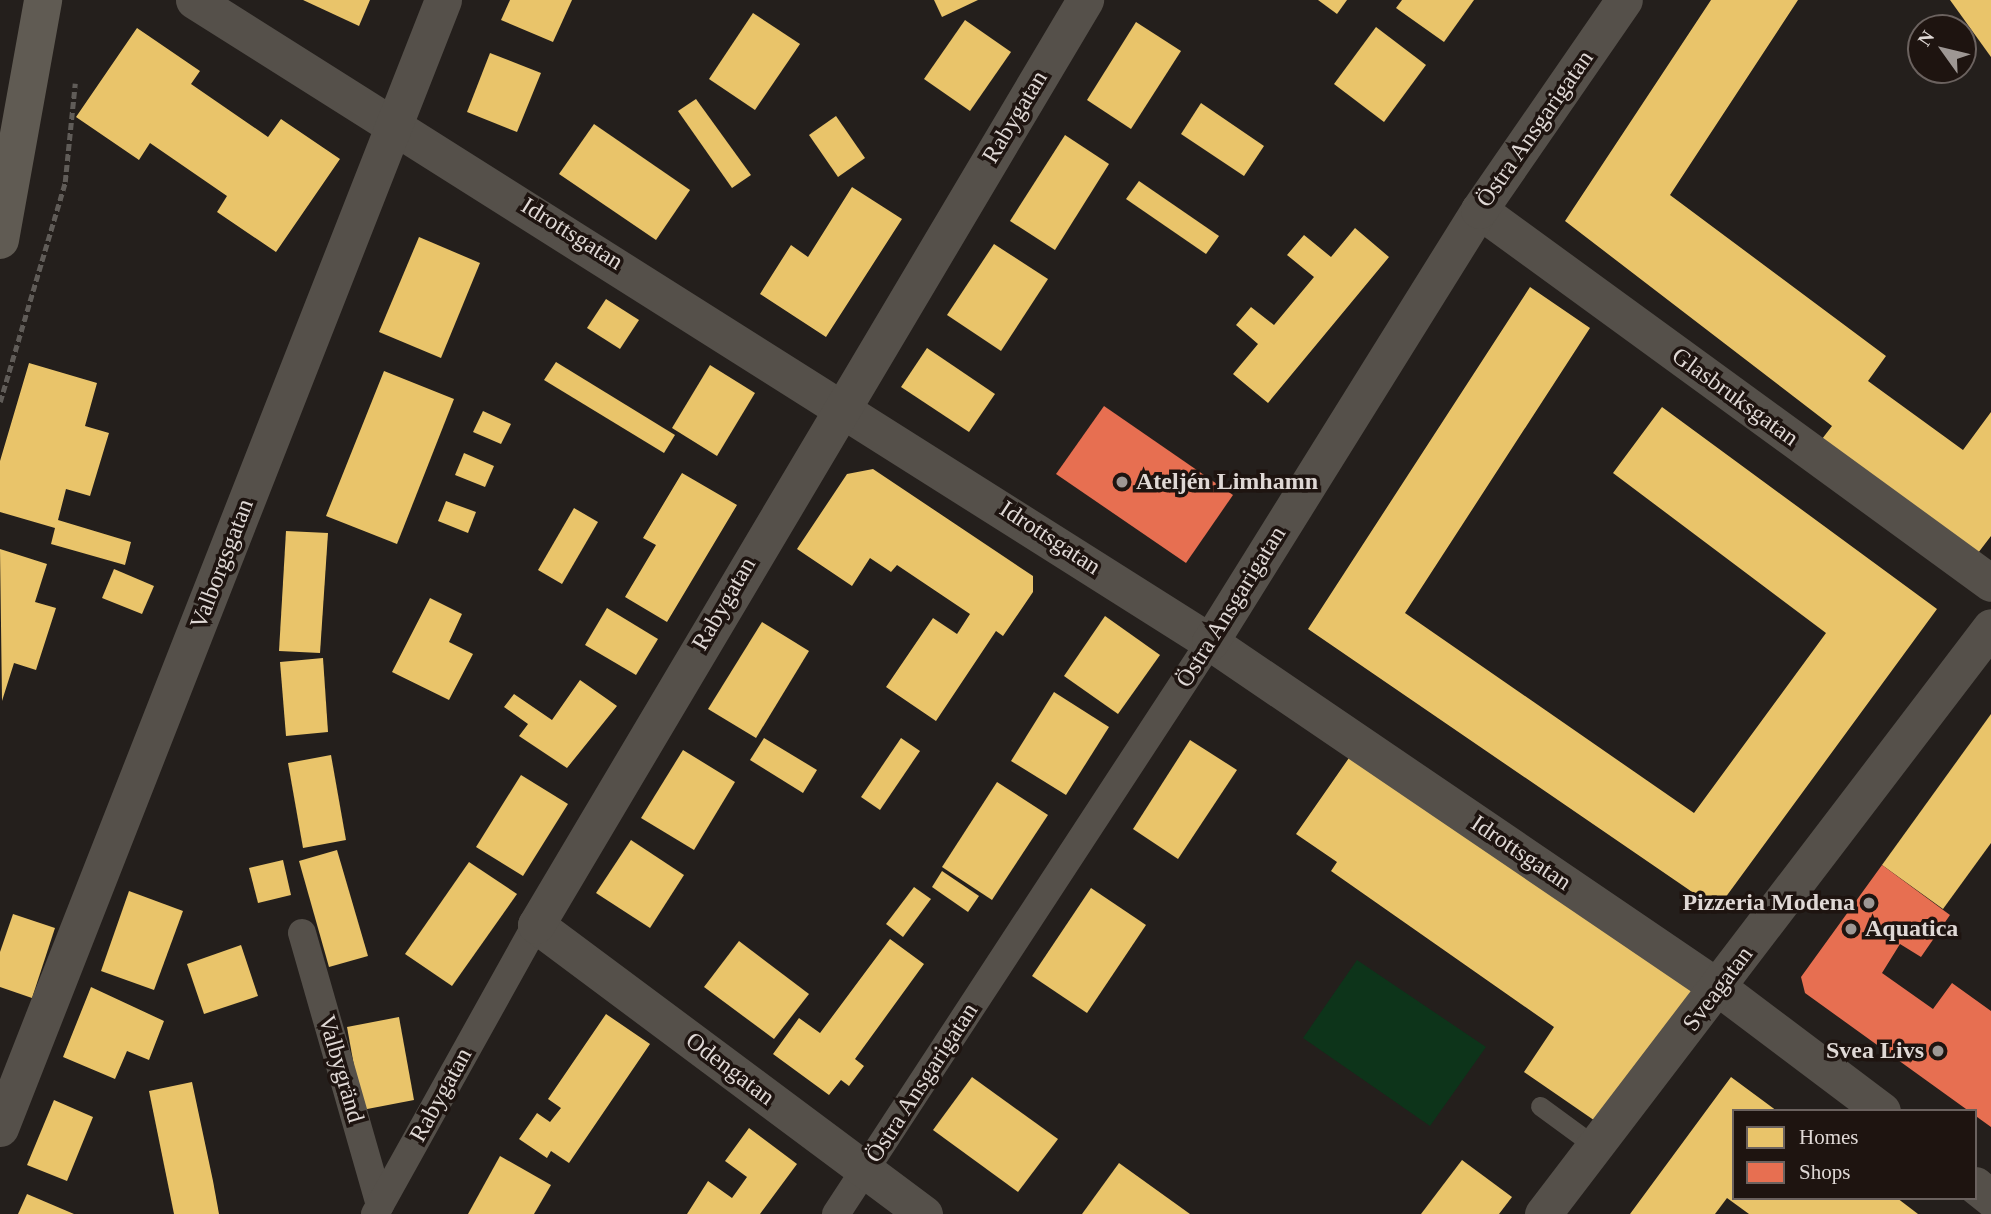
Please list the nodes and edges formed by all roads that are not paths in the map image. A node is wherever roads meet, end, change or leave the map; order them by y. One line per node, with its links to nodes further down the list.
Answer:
1 (43, 0): 8 (main road)
2 (194, 0): 6 (street, Idrottsgatan)
3 (443, 0): 6 (street, Valborgsgatan)
4 (1085, 0): 9 (street, Rabygatan)
5 (1624, 0): 7 (street, Östra Ansgarigatan)
6 (396, 123): 9 (street, Idrottsgatan); 18 (street, Valborgsgatan)
7 (1479, 210): 10 (street, Glasbruksgatan); 12 (street, Östra Ansgarigatan)
8 (0, 240)
9 (841, 404): 12 (street, Idrottsgatan); 13 (street, Rabygatan)
10 (1991, 583)
11 (1991, 627): 15 (street, Sveagatan)
12 (1210, 642): 15 (street, Idrottsgatan); 20 (street, Östra Ansgarigatan)
13 (536, 925): 20 (street, Odengatan); 23 (street, Rabygatan)
14 (302, 933): 23 (street, Valbygränd)
15 (1719, 988): 17 (street, Idrottsgatan); 19 (street, Sveagatan)
16 (1540, 1106): 19 (lane)
17 (1879, 1109)
18 (0, 1128)
19 (1596, 1147): 26 (street, Sveagatan)
20 (865, 1170): 24 (street, Östra Ansgarigatan); 25 (street, Odengatan)
21 (1977, 1187): 22 (street)
22 (1991, 1198)
23 (378, 1209)
24 (836, 1214)
25 (924, 1214)
26 (1543, 1214)

